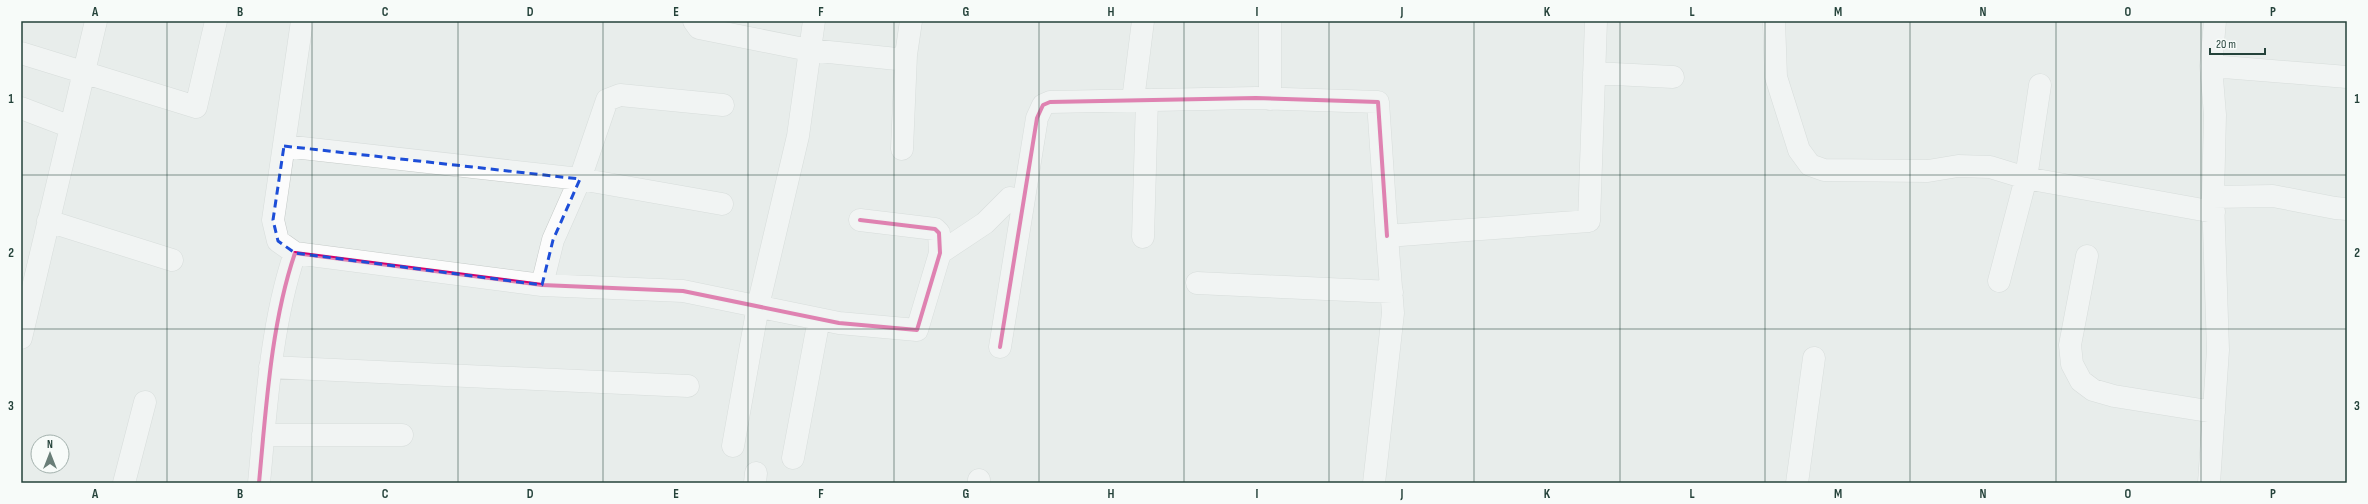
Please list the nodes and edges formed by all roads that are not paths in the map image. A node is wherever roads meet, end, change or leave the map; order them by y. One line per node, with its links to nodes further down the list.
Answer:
1 (96, 21): 16 (street)
2 (216, 21): 16 (street)
3 (302, 21): 26 (street)
4 (694, 21): 12 (street)
5 (814, 21): 12 (street)
6 (911, 21): 14 (street)
7 (1143, 21): 22 (street)
8 (1270, 21): 21 (street)
9 (1596, 21): 17 (street)
10 (1774, 21): 28 (street)
11 (2215, 21): 15 (street)
12 (809, 50): 14 (street); 46 (street)
13 (21, 53): 16 (street)
14 (906, 55): 27 (street)
15 (2211, 66): 19 (street); 32 (street)
16 (84, 73): 25 (street)
17 (1594, 73): 18 (street); 36 (street)
18 (1673, 77)
19 (2347, 77)
20 (2040, 85): 28 (street)
21 (1270, 99): 22 (street); 36 (street)
22 (1140, 100): 37 (street); 49 (street)
23 (723, 105): 29 (street)
24 (21, 108): 25 (street)
25 (71, 127): 35 (street)
26 (284, 146): 29 (street); 38 (street)
27 (902, 149)
28 (2026, 178): 32 (street); 42 (street)
29 (580, 179): 31 (street); 44 (street)
30 (1010, 198): 39 (street)
31 (722, 204)
32 (2214, 204): 33 (street); 54 (street)
33 (2347, 209)
34 (860, 220): 39 (street)
35 (48, 222): 41 (street); 48 (street)
36 (1387, 236): 45 (street)
37 (1143, 237)
38 (295, 253): 44 (street); 51 (street)
39 (940, 253): 47 (street)
40 (2087, 256): 54 (street)
41 (172, 260)
42 (1999, 281)
43 (1198, 284): 45 (street)
44 (542, 285): 46 (street)
45 (1392, 292): 61 (street)
46 (758, 306): 47 (street); 57 (street)
47 (819, 319): 58 (street)
48 (21, 338)
49 (1000, 347)
50 (1814, 358): 62 (street)
51 (270, 367): 52 (street); 55 (street)
52 (688, 386)
53 (145, 402): 59 (street)
54 (2214, 412): 63 (street)
55 (264, 435): 56 (street); 60 (street)
56 (402, 435)
57 (733, 446)
58 (793, 458)
59 (124, 483)
60 (259, 483)
61 (1374, 483)
62 (1797, 483)
63 (2209, 483)

